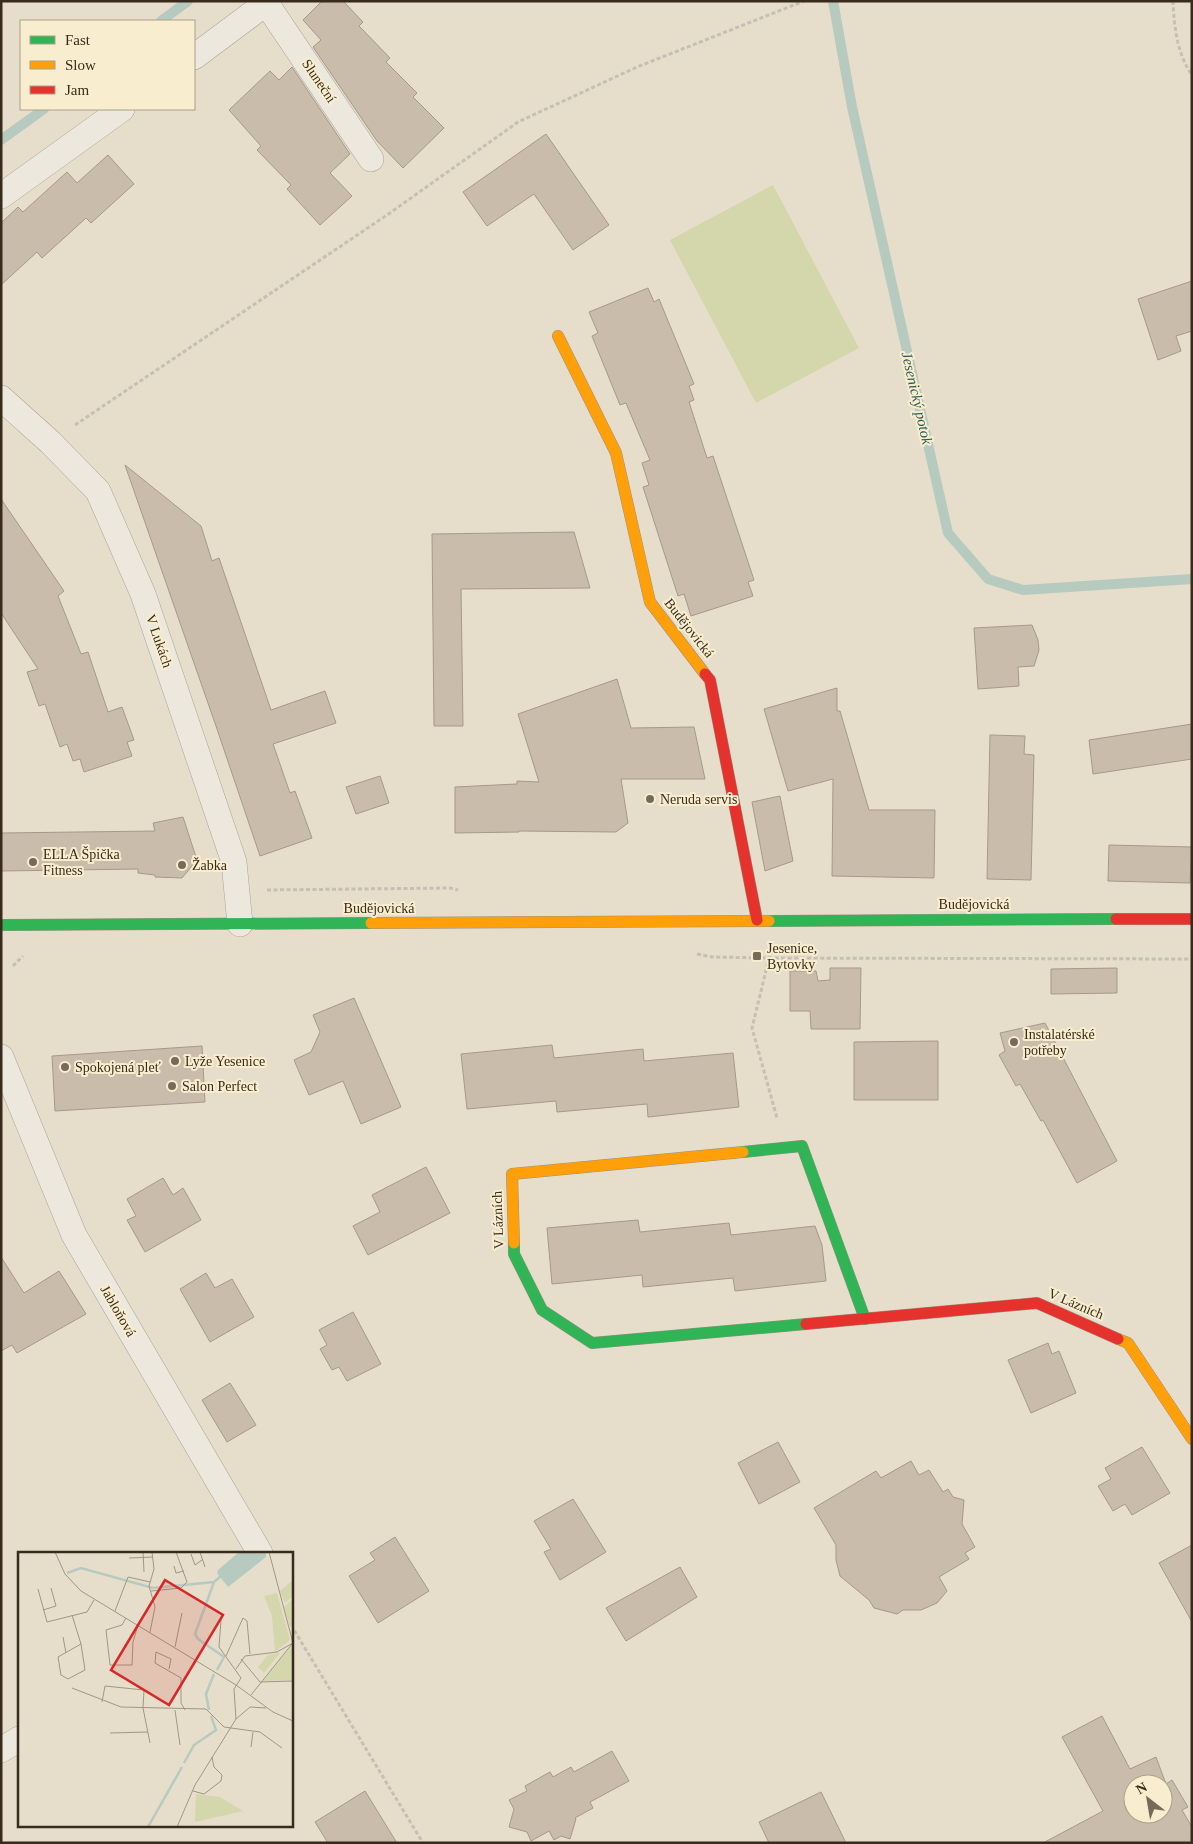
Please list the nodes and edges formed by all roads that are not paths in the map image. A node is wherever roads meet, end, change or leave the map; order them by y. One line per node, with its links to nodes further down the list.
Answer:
1 (267, 2): 2 (street, Sluneční); 4 (street, Sluneční)
2 (195, 56)
3 (121, 110): 5 (street)
4 (371, 159)
5 (1, 196)
6 (558, 336): 9 (street, Budějovická)
7 (1, 398): 10 (street, V Lukách)
8 (1192, 919): 9 (street, Budějovická)
9 (757, 920): 10 (street, Budějovická)
10 (240, 924): 11 (street, Budějovická)
11 (1, 925)
12 (1, 1057): 15 (street, Jabloňová)
13 (865, 1319): 13 (street, V Lázních); 14 (street, V Lázních)
14 (1192, 1439)
15 (259, 1552)
16 (18, 1740): 17 (street)
17 (1, 1750)

